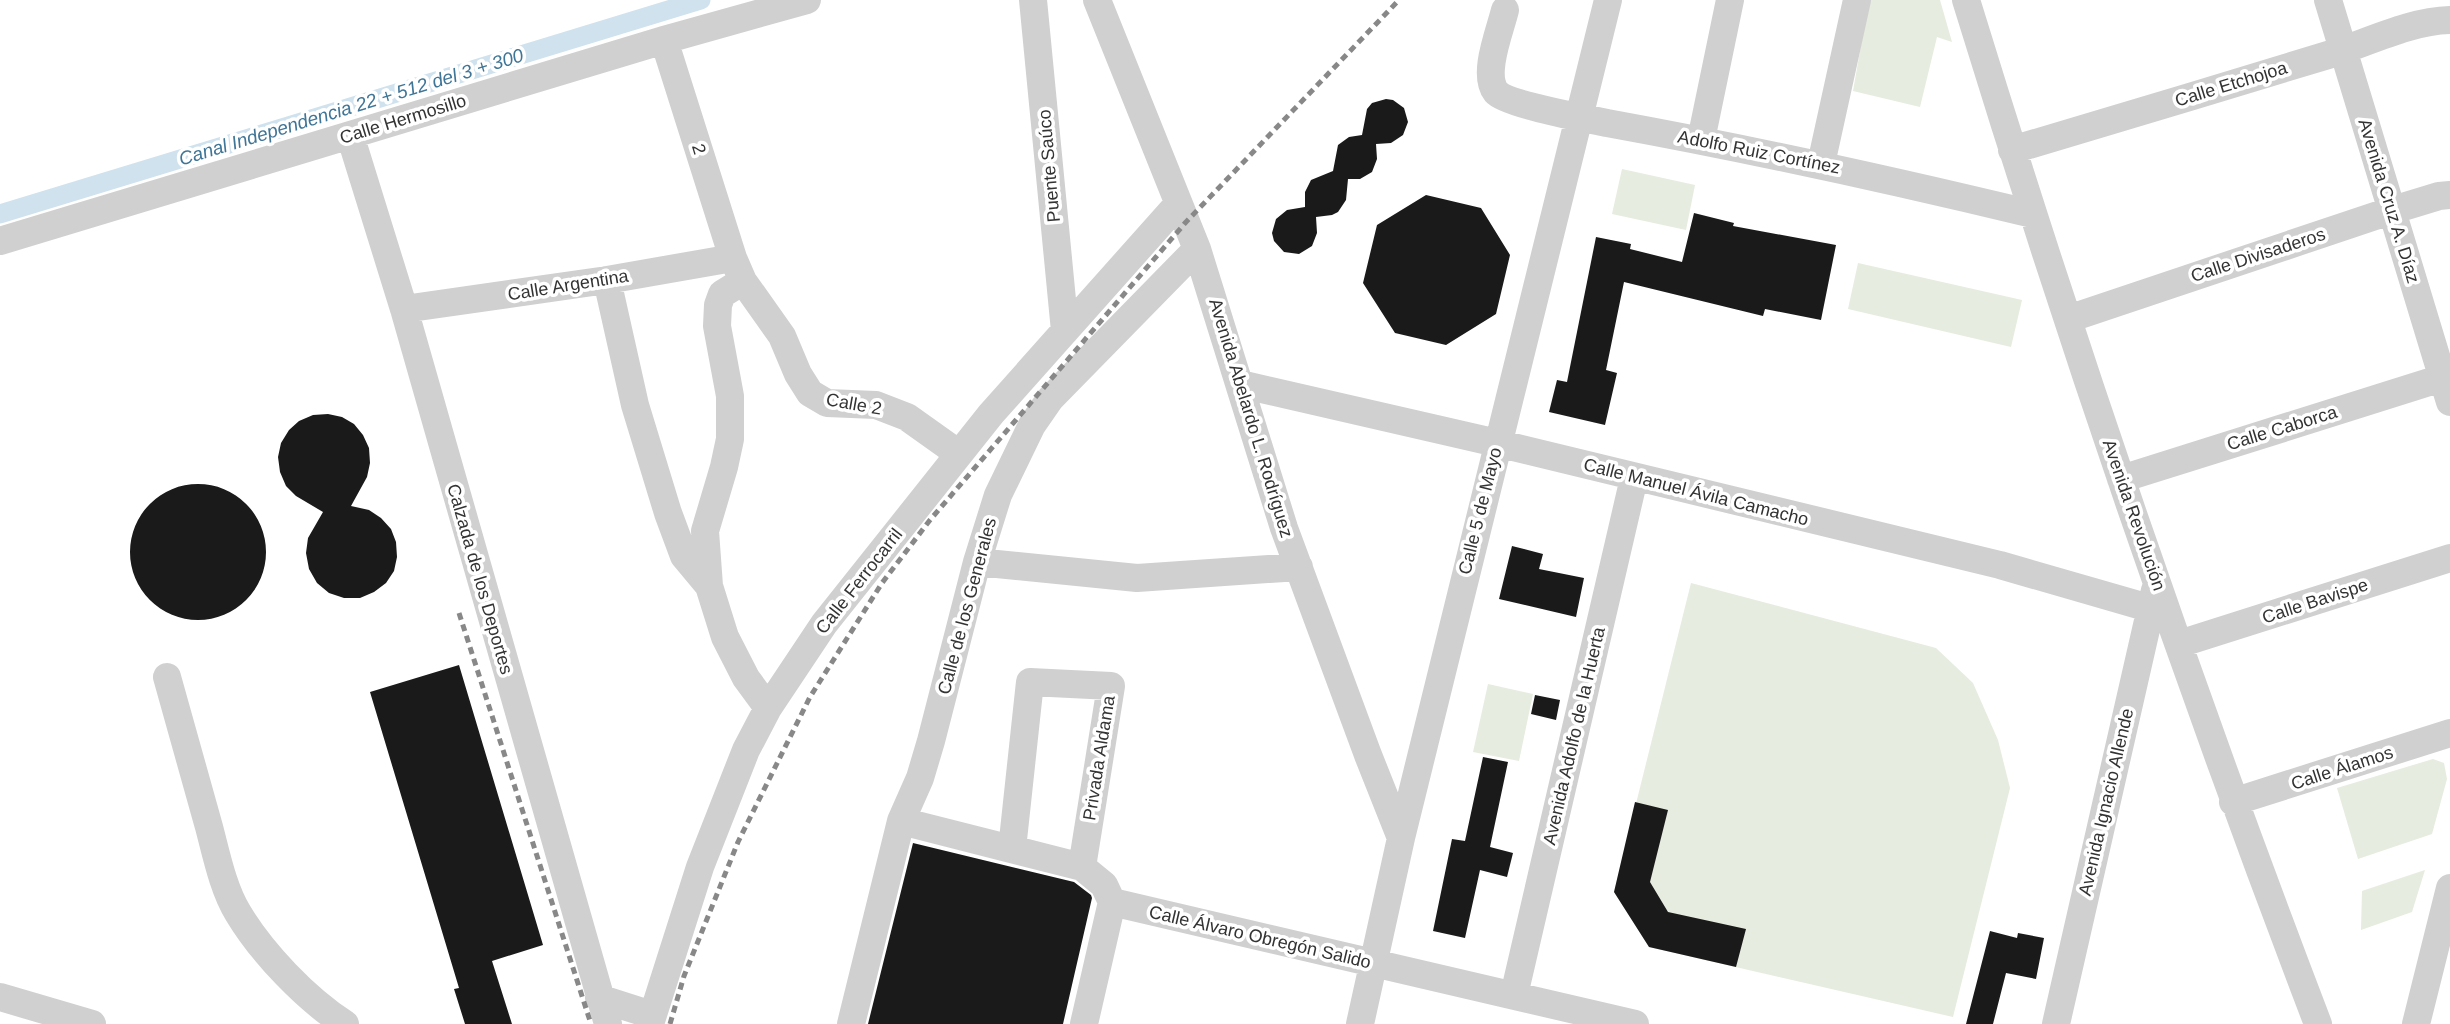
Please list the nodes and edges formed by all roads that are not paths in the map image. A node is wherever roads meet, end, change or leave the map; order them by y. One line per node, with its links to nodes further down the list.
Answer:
1 (807, 0): 11 (street, Calle Hermosillo)
2 (1033, 0): 28 (street, Puente Saúco)
3 (1097, 0): 19 (street, Avenida Abelardo L. Rodríguez)
4 (1608, 0): 13 (street, Calle 5 de Mayo)
5 (1730, 0): 15 (street)
6 (1857, 0): 17 (street)
7 (1966, 0): 16 (street, Avenida Revolución)
8 (2328, 0): 12 (street, Avenida Cruz A. Díaz)
9 (1505, 10): 13 (street, Adolfo Ruiz Cortínez)
10 (2450, 20): 12 (street, Calle Etchojoa)
11 (664, 40): 14 (street, Calle Hermosillo); 24 (street, 2)
12 (2343, 51): 16 (street, Calle Etchojoa); 20 (street, Avenida Cruz A. Díaz)
13 (1579, 117): 15 (street, Adolfo Ruiz Cortínez); 31 (street, Calle 5 de Mayo)
14 (350, 135): 22 (street, Calle Hermosillo); 26 (street, Calzada de los Deportes)
15 (1700, 140): 17 (street, Adolfo Ruiz Cortínez)
16 (2012, 150): 21 (street, Avenida Revolución)
17 (1821, 164): 21 (street, Adolfo Ruiz Cortínez)
18 (2450, 195): 20 (street, Calle Divisaderos)
19 (1178, 204): 23 (street, Avenida Abelardo L. Rodríguez); 28 (street, Calle Ferrocarril)
20 (2393, 210): 27 (street, Calle Divisaderos); 30 (street, Avenida Cruz A. Díaz)
21 (2032, 214): 27 (street, Avenida Revolución)
22 (0, 241)
23 (1197, 249): 29 (street, Avenida Abelardo L. Rodríguez); 36 (street, Calle de los Generales)
24 (738, 270): 25 (street, Calle Argentina); 32 (street, Calle 2); 39 (street)
25 (607, 280): 26 (street, Calle Argentina); 39 (street)
26 (404, 309): 55 (street, Calzada de los Deportes)
27 (2068, 319): 34 (street, Avenida Revolución)
28 (1065, 331): 32 (street, Calle Ferrocarril)
29 (1240, 384): 31 (street, Calle Manuel Ávila Camacho); 37 (street, Avenida Abelardo L. Rodríguez)
30 (2446, 390): 34 (street, Calle Caborca)
31 (1497, 443): 33 (street, Calle Manuel Ávila Camacho); 47 (street, Calle 5 de Mayo)
32 (959, 454): 43 (street, Calle Ferrocarril)
33 (1634, 478): 40 (street, Calle Manuel Ávila Camacho); 54 (street, Avenida Adolfo de la Huerta)
34 (2122, 479): 38 (street, Avenida Revolución)
35 (2450, 558): 41 (street, Calle Bavispe)
36 (977, 562): 37 (street); 46 (street, Calle de los Generales)
37 (1299, 567): 47 (street, Avenida Abelardo L. Rodríguez)
38 (2158, 581): 40 (street, Avenida Ignacio Allende); 41 (street, Avenida Revolución)
39 (709, 586): 43 (street)
40 (2150, 608): 65 (street, Avenida Ignacio Allende)
41 (2179, 644): 45 (street, Avenida Revolución)
42 (167, 677): 60 (street)
43 (768, 709): 57 (street, Calle Ferrocarril)
44 (2450, 733): 45 (street, Calle Álamos)
45 (2233, 802): 66 (street, Avenida Revolución)
46 (901, 821): 48 (street); 61 (street, Calle de los Generales)
47 (1401, 838): 52 (street, Calle 5 de Mayo)
48 (1012, 849): 49 (street); 49 (street, Privada Aldama)
49 (1082, 867): 51 (street)
50 (2450, 888): 67 (street)
51 (1112, 902): 52 (street, Calle Álvaro Obregón Salido); 62 (street)
52 (1374, 963): 54 (street, Calle Álvaro Obregón Salido); 63 (street, Calle 5 de Mayo)
53 (0, 998): 59 (street)
54 (1524, 1007): 64 (street, Calle Álvaro Obregón Salido)
55 (604, 1011): 57 (street)
56 (0, 1018): 58 (street)
57 (651, 1020)
58 (2, 1024)
59 (92, 1024)
60 (345, 1024)
61 (850, 1024)
62 (1084, 1024)
63 (1360, 1024)
64 (1635, 1024)
65 (2056, 1024)
66 (2318, 1024)
67 (2416, 1024)

